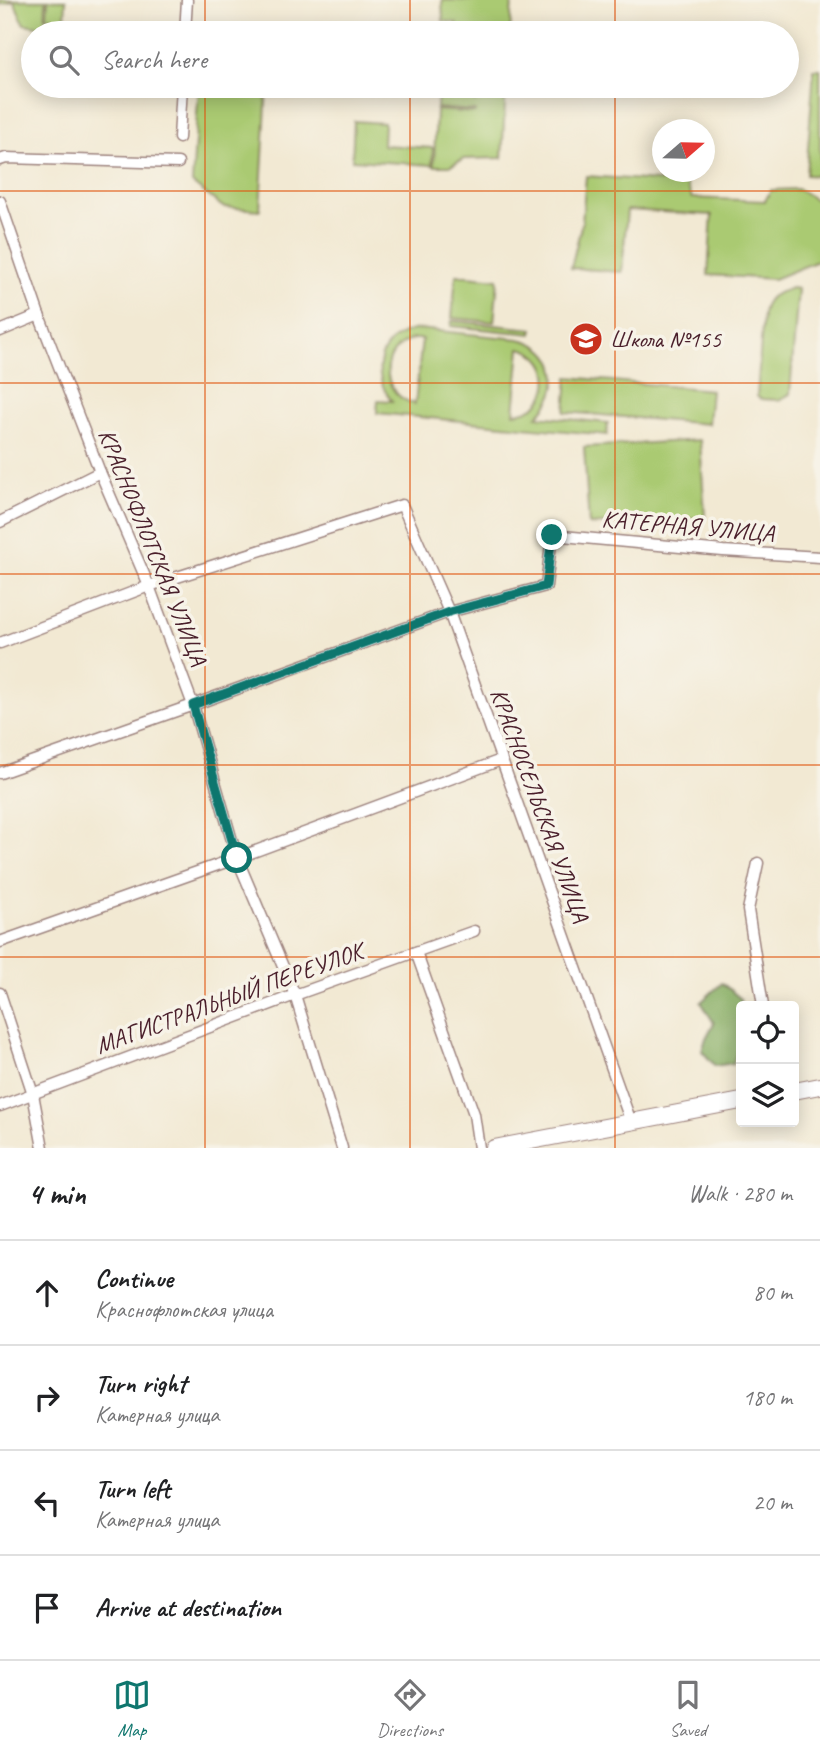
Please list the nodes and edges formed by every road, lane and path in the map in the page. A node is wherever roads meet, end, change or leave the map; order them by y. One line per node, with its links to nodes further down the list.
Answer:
1 (187, 0): 2 (street)
2 (186, 21)
3 (181, 98): 4 (street)
4 (179, 138)
5 (0, 160): 6 (street)
6 (177, 163)
7 (1, 205): 8 (street, КРАСНОФЛОТСКАЯ УЛИЦА)
8 (39, 315): 9 (street); 10 (street, КРАСНОФЛОТСКАЯ УЛИЦА)
9 (0, 331)
10 (100, 472): 11 (street); 13 (street, КРАСНОФЛОТСКАЯ УЛИЦА)
11 (0, 522)
12 (820, 557): 14 (street, КАТЕРНАЯ УЛИЦА)
13 (149, 586): 14 (street, КРАСНОСЕЛЬСКАЯ УЛИЦА); 15 (street); 16 (street, КРАСНОФЛОТСКАЯ УЛИЦА)
14 (449, 612): 16 (street, КАТЕРНАЯ УЛИЦА); 17 (street, КРАСНОСЕЛЬСКАЯ УЛИЦА)
15 (0, 643)
16 (193, 705): 18 (street, КАТЕРНАЯ УЛИЦА); 19 (street, КРАСНОФЛОТСКАЯ УЛИЦА)
17 (501, 760): 19 (street); 32 (street, КРАСНОСЕЛЬСКАЯ УЛИЦА)
18 (0, 773)
19 (237, 858): 22 (street); 25 (street, КРАСНОФЛОТСКАЯ УЛИЦА)
20 (758, 863): 26 (street)
21 (474, 931): 23 (street, МАГИСТРАЛЬНЫЙ ПЕРЕУЛОК)
22 (0, 942)
23 (416, 952): 25 (street, МАГИСТРАЛЬНЫЙ ПЕРЕУЛОК); 35 (street)
24 (0, 993): 29 (street)
25 (295, 995): 29 (street, МАГИСТРАЛЬНЫЙ ПЕРЕУЛОК); 34 (street, КРАСНОФЛОТСКАЯ УЛИЦА)
26 (762, 1001)
27 (820, 1086): 28 (street)
28 (799, 1090)
29 (33, 1094): 31 (street, МАГИСТРАЛЬНЫЙ ПЕРЕУЛОК); 33 (street)
30 (736, 1102): 32 (street)
31 (0, 1106)
32 (631, 1122): 36 (street)
33 (43, 1148)
34 (342, 1148)
35 (479, 1148)
36 (494, 1148)

